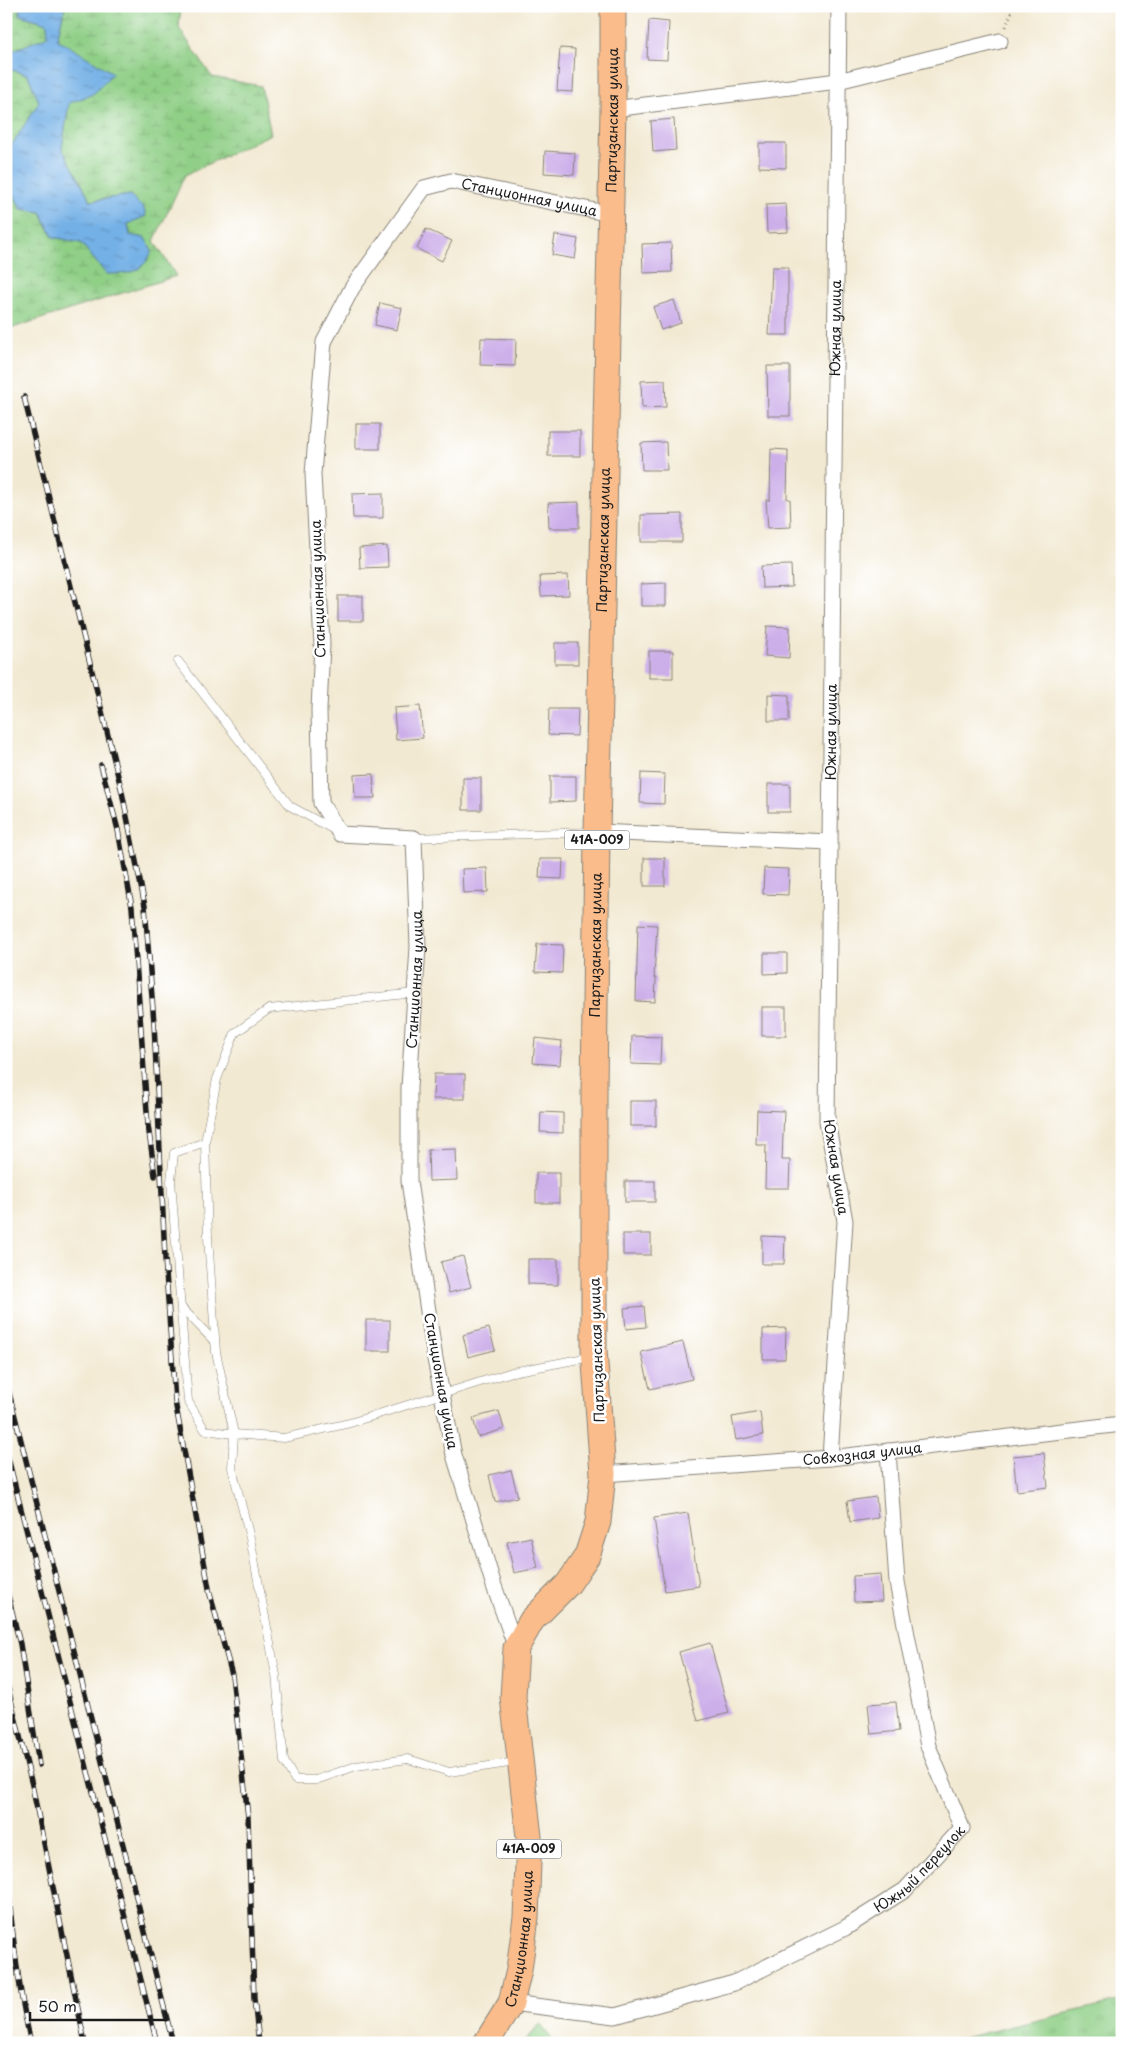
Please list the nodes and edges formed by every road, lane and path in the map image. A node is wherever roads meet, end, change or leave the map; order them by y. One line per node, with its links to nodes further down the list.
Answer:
1 (613, 6): 6 (main road, Партизанская улица / 41А-009)
2 (839, 6): 5 (street, Южная улица)
3 (1014, 6): 4 (path)
4 (1000, 41): 5 (street)
5 (838, 81): 6 (street); 12 (street, Южная улица)
6 (613, 109): 7 (main road, Партизанская улица / 41А-009)
7 (610, 214): 9 (main road, Партизанская улица / 41А-009); 10 (street, Станционная улица)
8 (178, 661): 10 (lane)
9 (597, 832): 11 (lane); 12 (street); 17 (main road, Партизанская улица / 41А-009)
10 (340, 834): 11 (street)
11 (414, 838): 13 (street, Станционная улица)
12 (830, 842): 22 (street, Южная улица)
13 (415, 993): 14 (lane); 18 (street, Станционная улица)
14 (205, 1142): 15 (lane); 16 (lane)
15 (181, 1307): 16 (lane); 20 (lane)
16 (215, 1342): 20 (lane)
17 (594, 1356): 18 (lane); 23 (main road, Партизанская улица / 41А-009)
18 (442, 1394): 20 (lane); 24 (street, Станционная улица)
19 (1122, 1424): 21 (street, Совхозная улица)
20 (234, 1434): 25 (lane)
21 (888, 1451): 22 (street, Совхозная улица); 26 (street, Южный переулок)
22 (830, 1458): 23 (street, Совхозная улица)
23 (603, 1474): 24 (main road, Партизанская улица / 41А-009)
24 (516, 1648): 25 (main road, Станционная улица / 41А-009)
25 (522, 1762): 26 (main road, Станционная улица / 41А-009)
26 (512, 2003): 27 (main road, Станционная улица / 41А-009)
27 (486, 2043)

